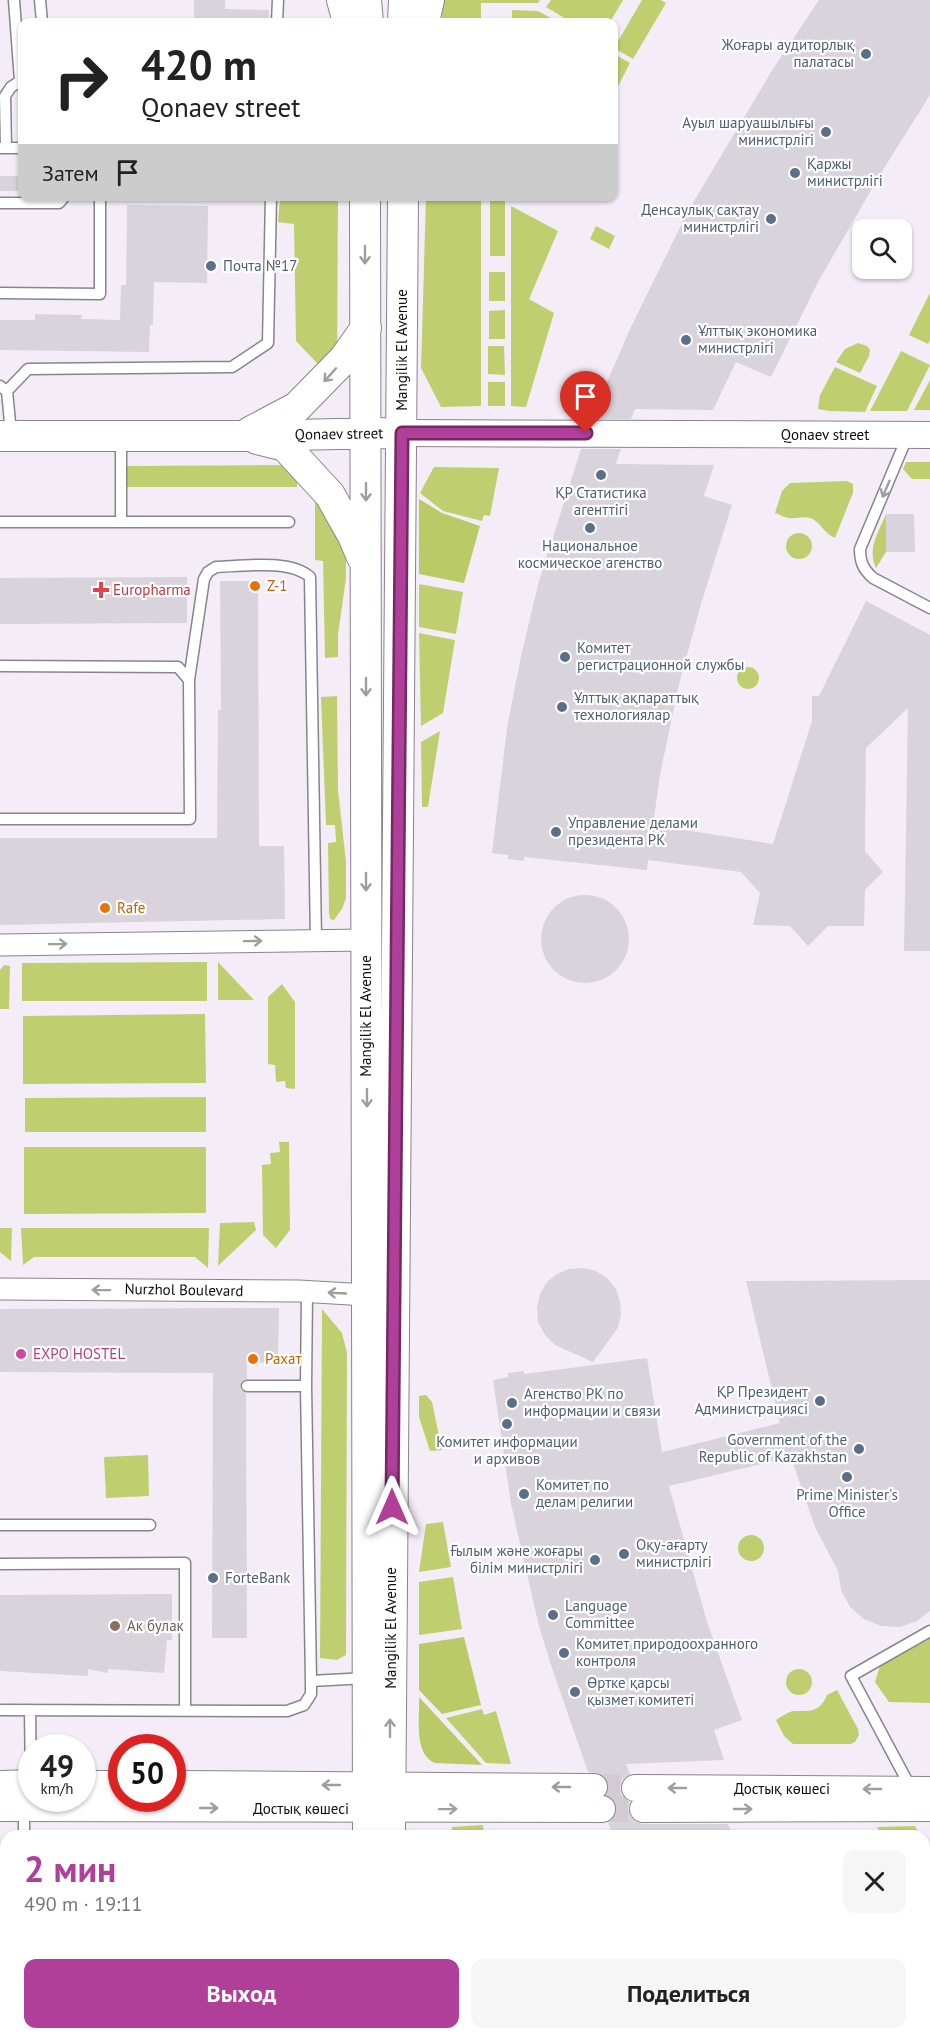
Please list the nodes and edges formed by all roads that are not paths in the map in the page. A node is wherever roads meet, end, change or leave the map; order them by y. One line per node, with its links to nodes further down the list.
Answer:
1 (14, 0): 12 (lane)
2 (40, 0): 8 (lane)
3 (278, 0): 9 (lane)
4 (342, 0): 7 (main road)
5 (404, 0): 10 (main road)
6 (429, 0): 11 (main road)
7 (364, 12)
8 (42, 18)
9 (277, 18)
10 (403, 18)
11 (425, 18)
12 (18, 46)
13 (18, 82): 14 (lane)
14 (3, 148)
15 (61, 201): 20 (lane)
16 (100, 201): 21 (lane)
17 (271, 201): 23 (lane)
18 (364, 201): 22 (main road, Mangilik El Avenue, one-way to 22)
19 (404, 201): 25 (main road, Mangilik El Avenue)
20 (0, 203)
21 (0, 293)
22 (366, 328): 24 (main road, Mangilik El Avenue); 29 (main road, one-way to 29)
23 (3, 388): 27 (lane)
24 (366, 433): 25 (main road, Qonaev street); 29 (main road, Qonaev street); 33 (main road, Mangilik El Avenue, one-way to 33)
25 (402, 433): 26 (street, Qonaev street); 63 (main road, Mangilik El Avenue, one-way to 25)
26 (919, 435): 34 (lane, one-way to 34)
27 (6, 436): 28 (main road, Qonaev street)
28 (121, 436): 29 (main road, Qonaev street); 31 (lane)
29 (242, 436): 33 (main road)
30 (0, 522): 31 (lane)
31 (121, 522): 32 (lane)
32 (289, 522)
33 (366, 567): 39 (main road, Mangilik El Avenue, one-way to 39)
34 (930, 608)
35 (0, 666): 36 (lane)
36 (189, 680): 37 (lane); 38 (lane)
37 (0, 819)
38 (316, 940): 39 (street); 40 (street, one-way to 38)
39 (366, 940): 43 (main road, Mangilik El Avenue, one-way to 43)
40 (0, 945)
41 (0, 1289): 42 (street, Nurzhol Boulevard, one-way to 41)
42 (307, 1292): 43 (street, Nurzhol Boulevard, one-way to 42); 45 (lane)
43 (367, 1295): 50 (main road, Mangilik El Avenue)
44 (246, 1386): 45 (lane)
45 (306, 1386): 51 (lane)
46 (0, 1525): 47 (lane)
47 (150, 1525)
48 (0, 1564): 54 (lane)
49 (930, 1631): 61 (lane)
50 (368, 1678): 51 (lane); 63 (main road, Mangilik El Avenue)
51 (311, 1681): 54 (lane)
52 (0, 1710): 53 (lane)
53 (30, 1710): 54 (lane); 55 (lane)
54 (185, 1710)
55 (30, 1734)
56 (18, 1783): 57 (street)
57 (0, 1784)
58 (186, 1786): 63 (street, Достық көшесі, one-way to 58)
59 (598, 1798): 63 (street, Достық көшесі)
60 (639, 1798): 61 (street, Достық көшесі)
61 (922, 1799)
62 (12, 1808): 63 (street, Достық көшесі, one-way to 63); 64 (lane)
63 (379, 1810)
64 (21, 1830)

